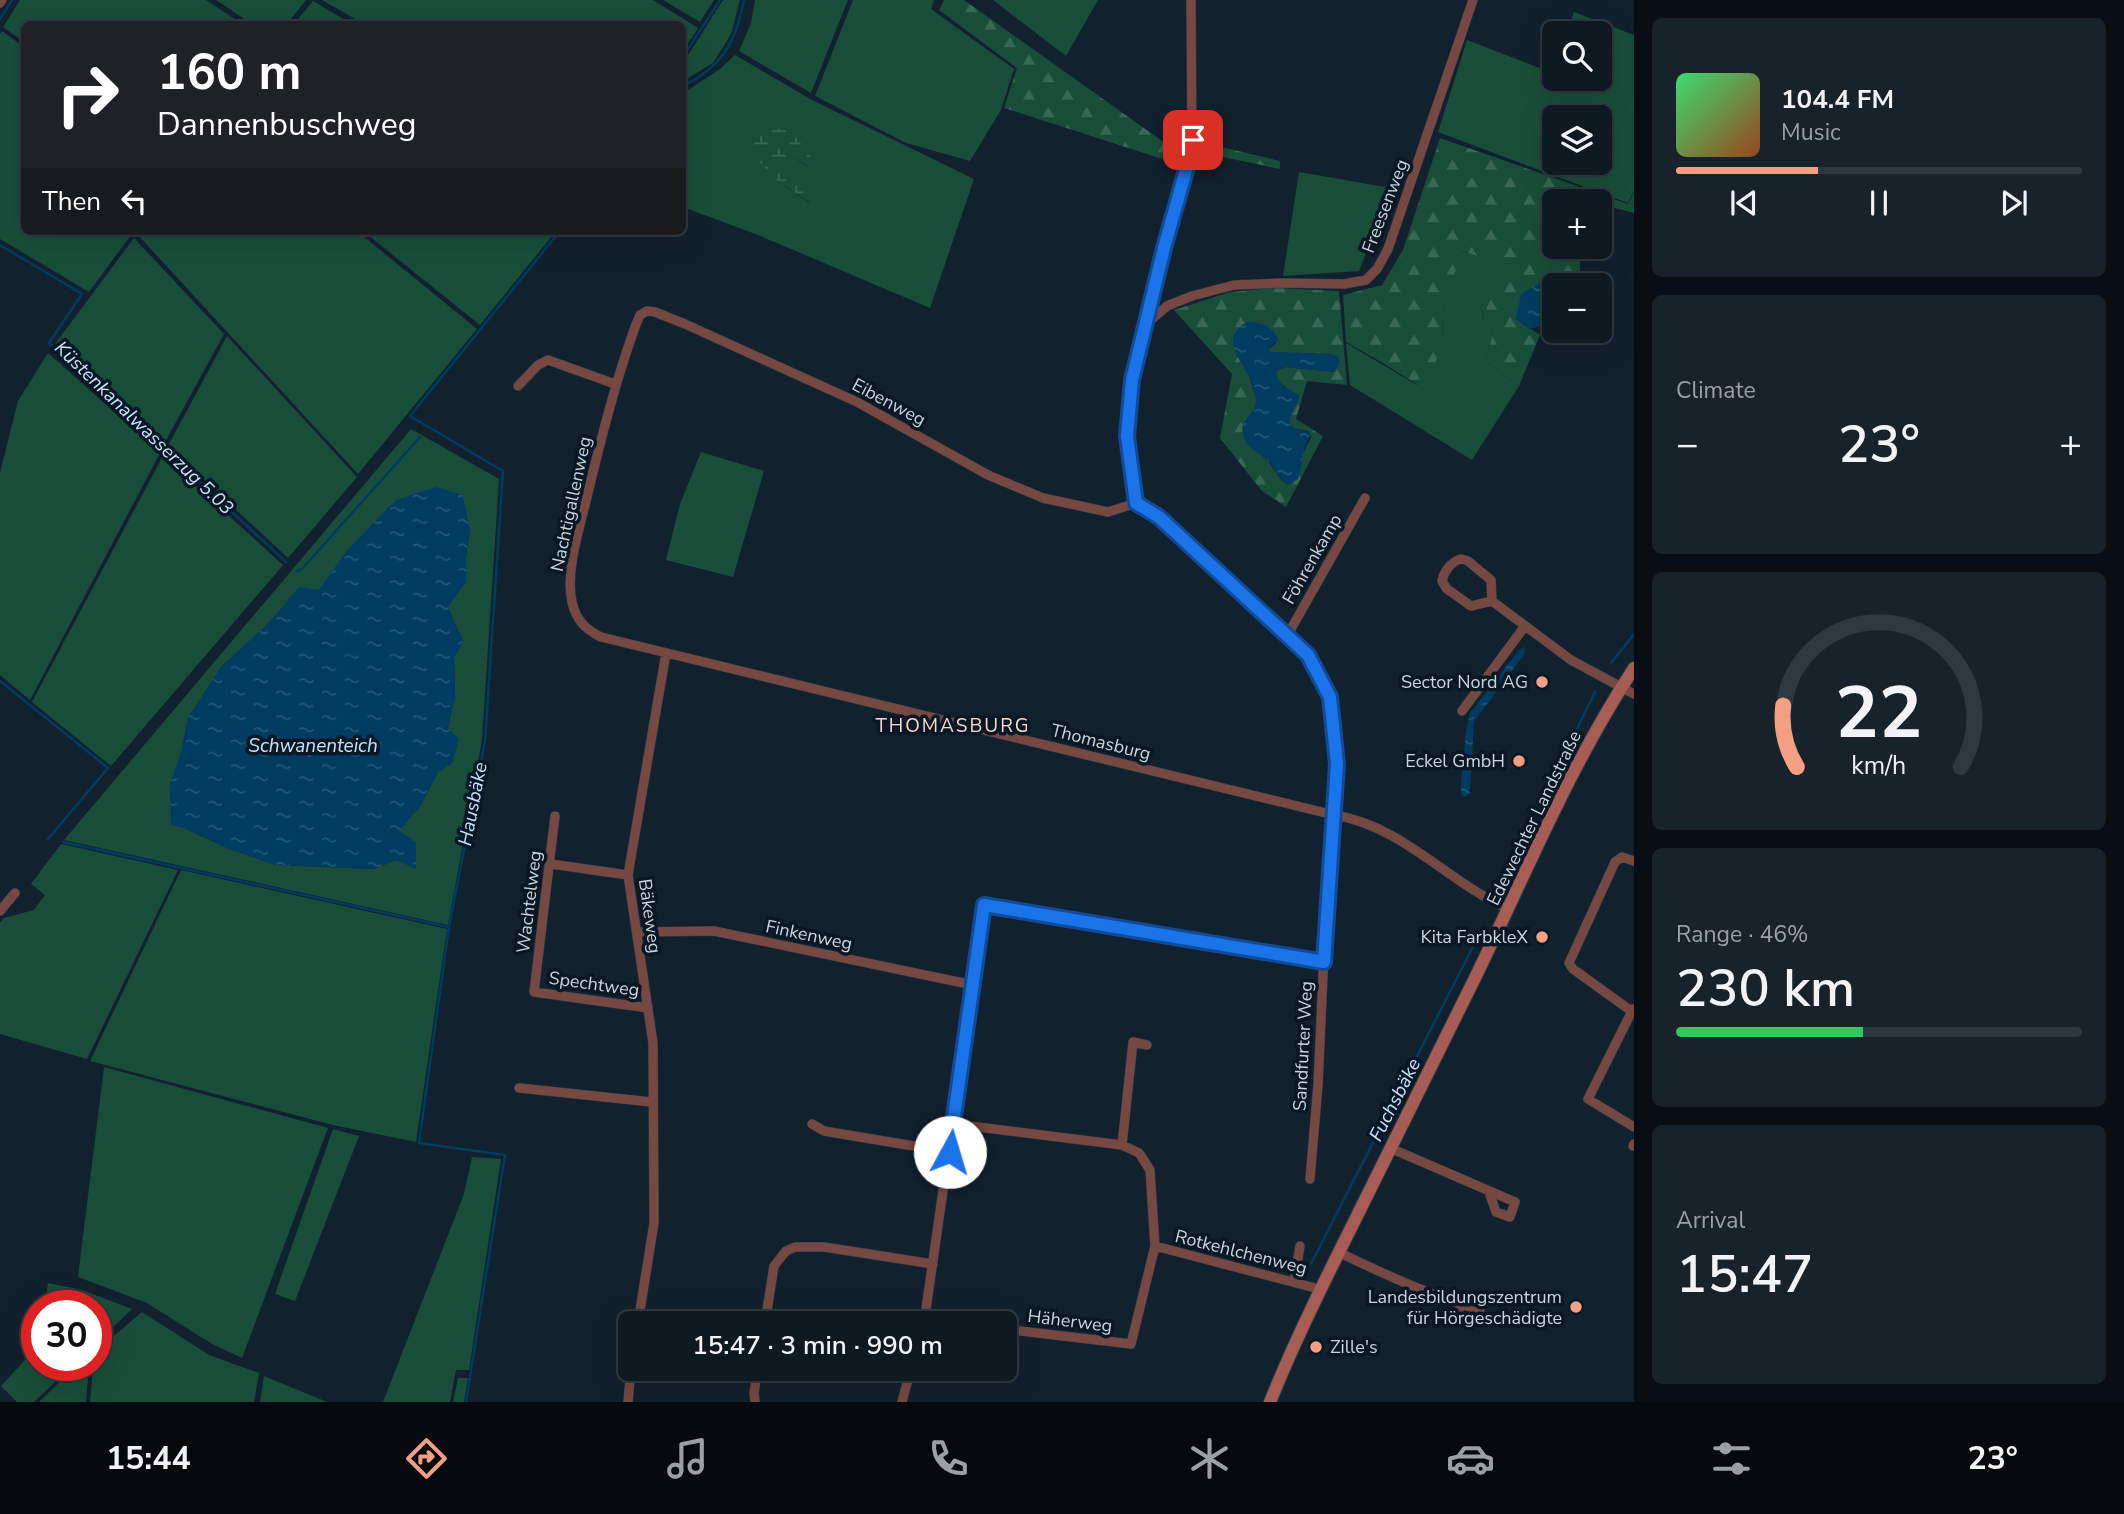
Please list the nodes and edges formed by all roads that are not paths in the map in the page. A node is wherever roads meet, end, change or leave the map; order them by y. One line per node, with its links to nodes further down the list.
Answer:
1 (1191, 0): 3 (street)
2 (1473, 0): 3 (street, Freesenweg)
3 (1146, 324): 8 (street)
4 (635, 327): 5 (street, Nachtigallenweg); 8 (street, Eibenweg)
5 (615, 384): 6 (street); 12 (street, Nachtigallenweg)
6 (518, 386)
7 (1365, 498): 11 (street, Föhrenkamp)
8 (1136, 503): 11 (street, Sandfurter Weg)
9 (1492, 601): 9 (street); 10 (street)
10 (1525, 626): 14 (street); 16 (street)
11 (1287, 636): 17 (street, Sandfurter Weg)
12 (666, 653): 17 (street, Thomasburg); 21 (street, Bäkeweg)
13 (1634, 668): 14 (main road, Edewechter Landstraße)
14 (1621, 687): 15 (street); 23 (main road, Edewechter Landstraße)
15 (1634, 694)
16 (1462, 711)
17 (1334, 815): 23 (street, Thomasburg); 26 (street, Sandfurter Weg)
18 (555, 816): 20 (street, Wachtelweg)
19 (1634, 861): 30 (street)
20 (551, 864): 21 (street); 28 (street, Wachtelweg)
21 (628, 875): 25 (street, Bäkeweg)
22 (15, 893): 24 (street)
23 (1508, 909): 38 (main road, Edewechter Landstraße)
24 (0, 911)
25 (637, 932): 27 (street, Finkenweg); 29 (street, Bäkeweg)
26 (1324, 962): 27 (street); 40 (street, Sandfurter Weg)
27 (973, 985): 34 (street)
28 (534, 992): 29 (street, Spechtweg)
29 (648, 1008): 33 (street, Bäkeweg)
30 (1633, 1010): 36 (street)
31 (1147, 1045): 37 (street)
32 (519, 1088): 33 (street)
33 (652, 1102): 49 (street, Bäkeweg)
34 (953, 1124): 37 (street); 39 (street)
35 (812, 1125): 39 (street)
36 (1634, 1127)
37 (1122, 1145): 42 (street)
38 (1390, 1149): 41 (street); 44 (main road, Edewechter Landstraße)
39 (950, 1152): 45 (street)
40 (1310, 1179)
41 (1489, 1192)
42 (1155, 1246): 46 (street, Rotkehlchenweg); 52 (street, Häherweg)
43 (1300, 1246): 46 (street)
44 (1339, 1252): 47 (main road, Edewechter Landstraße); 48 (street)
45 (933, 1264): 50 (street); 51 (street)
46 (1294, 1282): 47 (street, Rotkehlchenweg)
47 (1319, 1289): 59 (main road, Edewechter Landstraße)
48 (1459, 1304)
49 (640, 1311)
50 (767, 1311)
51 (926, 1311)
52 (1017, 1331)
53 (630, 1381): 56 (street)
54 (756, 1381): 57 (street)
55 (908, 1381): 58 (street)
56 (628, 1402)
57 (755, 1402)
58 (902, 1402)
59 (1269, 1402)

